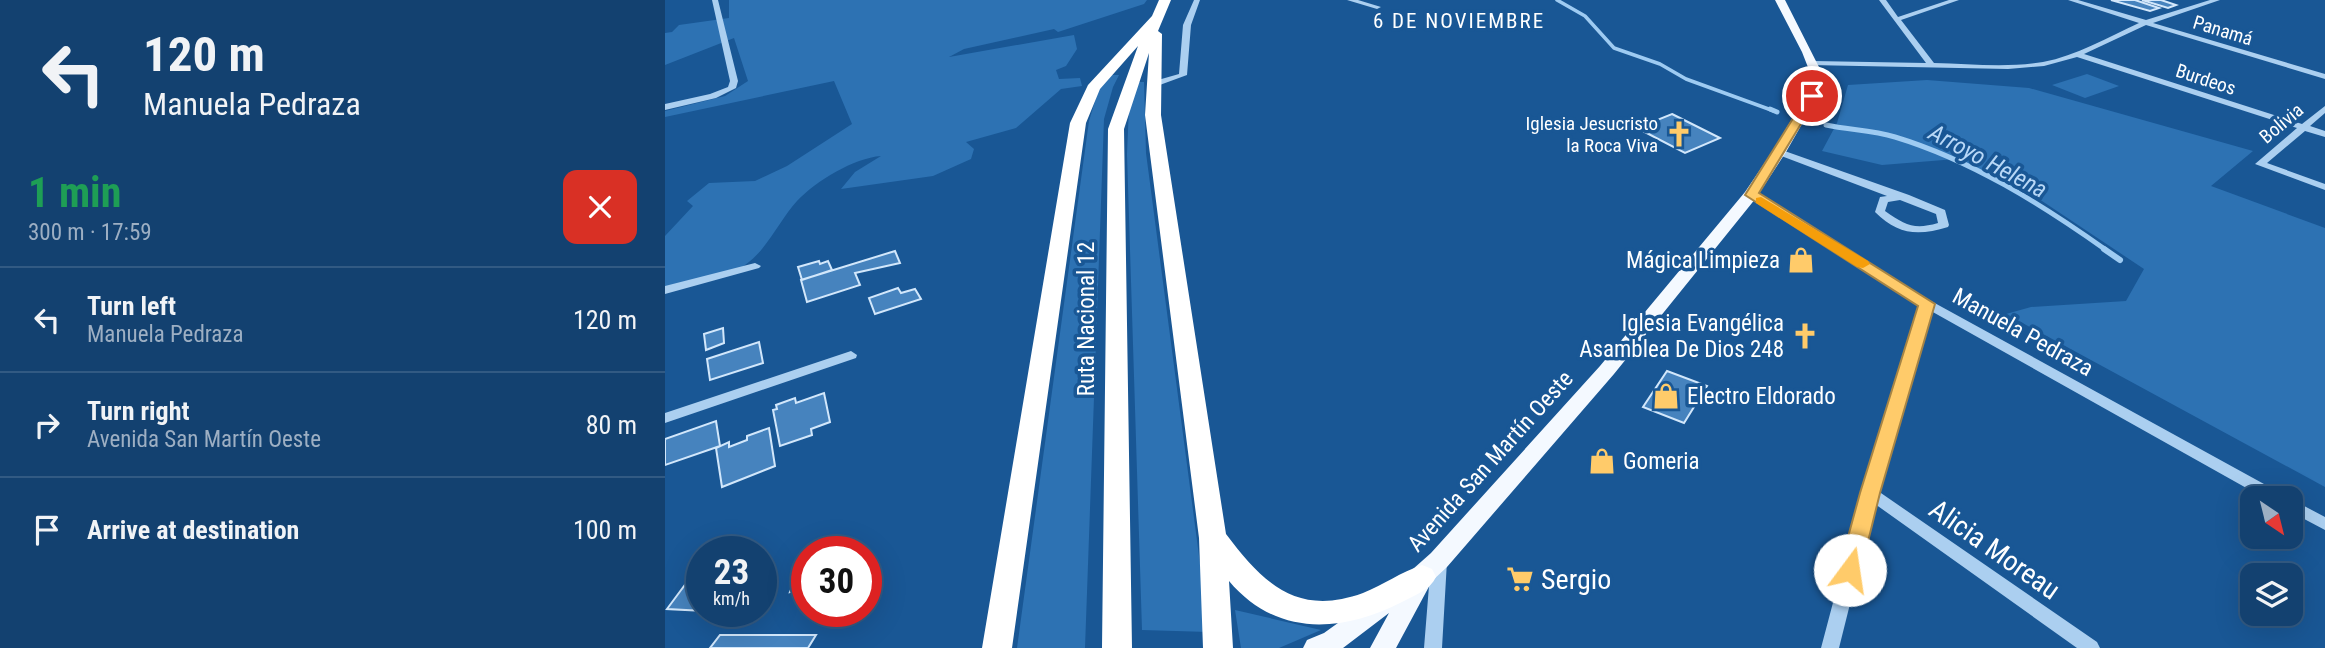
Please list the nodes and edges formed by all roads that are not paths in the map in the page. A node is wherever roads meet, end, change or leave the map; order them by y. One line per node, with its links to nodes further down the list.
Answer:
1 (715, 0): 18 (street)
2 (1197, 0): 17 (street)
3 (1350, 0): 9 (street)
4 (1780, 0): 14 (main road)
5 (1882, 0): 11 (street)
6 (1956, 0): 11 (street)
7 (2071, 0): 12 (street, Panamá)
8 (2217, 0): 12 (street)
9 (1377, 7)
10 (1161, 9): 17 (highway); 38 (highway, Ruta Nacional 12); 39 (highway)
11 (1898, 19): 15 (street)
12 (2145, 23): 13 (street); 16 (street, Panamá)
13 (2077, 54): 15 (street); 20 (street, Burdeos)
14 (1813, 63): 15 (street); 22 (main road, Avenida San Martín Oeste)
15 (1932, 66)
16 (2325, 77)
17 (1154, 83): 35 (highway)
18 (665, 107)
19 (2325, 109): 20 (street, Bolivia)
20 (2305, 127): 21 (street, Burdeos); 23 (street, Bolivia)
21 (2325, 134)
22 (1779, 152): 24 (main road, Avenida San Martín Oeste); 25 (street)
23 (2325, 187)
24 (1751, 195): 28 (street, Manuela Pedraza); 36 (main road, Avenida San Martín Oeste)
25 (1905, 197): 25 (street)
26 (755, 266): 27 (street)
27 (665, 290)
28 (1927, 304): 31 (street, Manuela Pedraza); 32 (street)
29 (851, 355): 30 (street)
30 (665, 418)
31 (2256, 486)
32 (1870, 493): 44 (street); 45 (street, Alicia Moreau)
33 (2303, 512): 34 (street)
34 (2325, 524)
35 (1213, 538): 36 (highway); 40 (highway)
36 (1430, 568): 37 (main road); 41 (main road); 43 (street)
37 (1389, 638): 42 (main road)
38 (1117, 641)
39 (997, 648)
40 (1218, 648)
41 (1316, 648)
42 (1377, 648)
43 (1433, 648)
44 (1830, 648)
45 (2091, 648)

